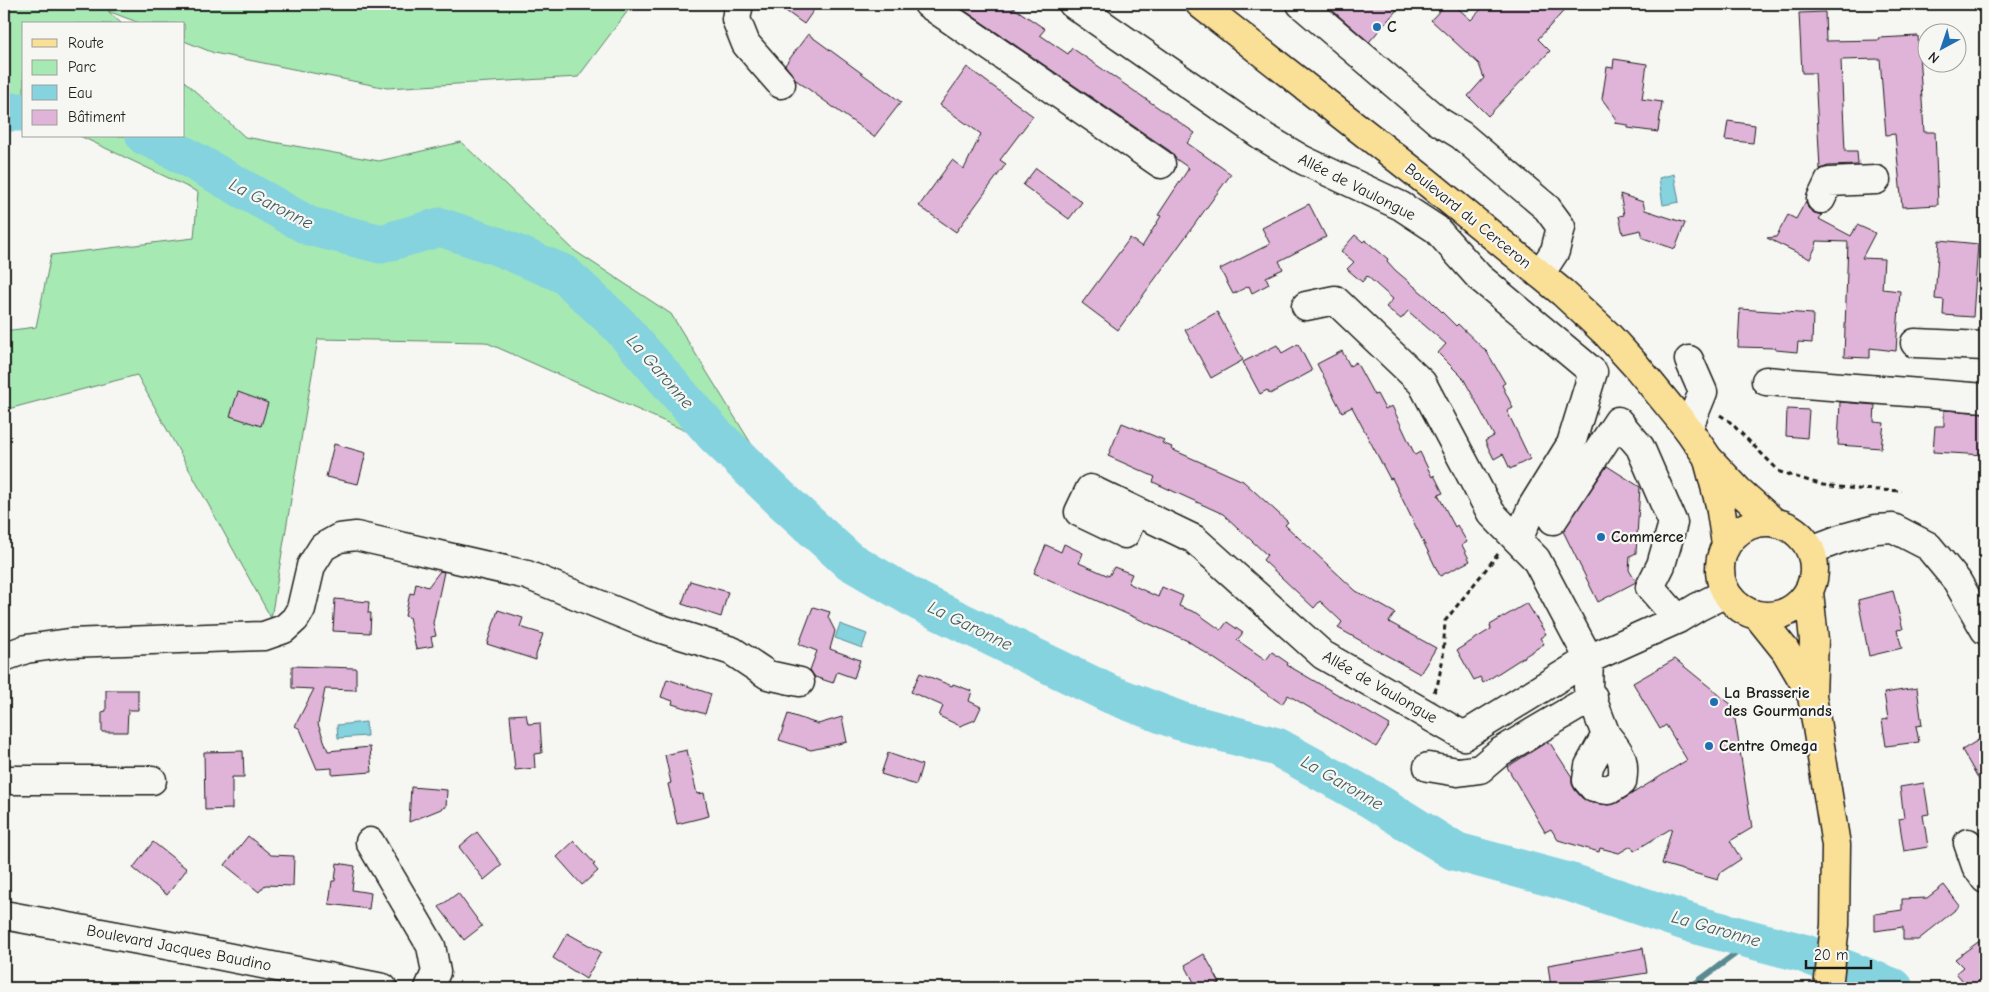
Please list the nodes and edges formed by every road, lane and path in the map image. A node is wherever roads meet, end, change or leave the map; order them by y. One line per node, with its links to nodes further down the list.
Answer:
1 (739, 4): 6 (street)
2 (928, 4): 7 (street)
3 (1072, 4): 24 (street, Allée de Vaulongue)
4 (1200, 4): 10 (main road, Boulevard du Cerceron)
5 (1301, 4): 10 (street)
6 (781, 84)
7 (1161, 164)
8 (1876, 180): 9 (street)
9 (1821, 199)
10 (1540, 274): 18 (main road, Boulevard du Cerceron)
11 (1306, 306): 24 (street)
12 (1915, 343): 13 (street)
13 (1985, 346)
14 (1689, 360): 17 (street)
15 (1766, 381): 16 (street)
16 (1985, 398)
17 (1699, 403): 18 (street); 20 (path)
18 (1688, 429): 19 (main road, Boulevard du Cerceron)
19 (1708, 458): 23 (main road, Boulevard du Cerceron); 25 (main road, Boulevard du Cerceron)
20 (1902, 491)
21 (1135, 511): 37 (street, Allée de Vaulongue)
22 (1553, 520): 30 (street)
23 (1775, 522): 25 (main road); 26 (main road)
24 (1515, 538): 33 (street); 37 (path)
25 (1726, 544): 28 (main road)
26 (1811, 550): 27 (main road); 31 (street)
27 (1809, 592): 29 (main road); 35 (main road)
28 (1726, 593): 29 (main road); 30 (street, Allée de Vaulongue)
29 (1757, 615): 35 (main road)
30 (1678, 619): 33 (street, Allée de Vaulongue)
31 (1985, 630)
32 (4, 658): 34 (street)
33 (1589, 659): 36 (street); 37 (street, Allée de Vaulongue)
34 (800, 682)
35 (1812, 696): 49 (main road)
36 (1592, 697): 38 (street); 39 (street)
37 (1422, 712)
38 (1606, 735)
39 (1428, 767)
40 (4, 780): 41 (street)
41 (152, 780)
42 (370, 842): 48 (street)
43 (1968, 843): 44 (street)
44 (1985, 879)
45 (4, 915): 46 (street, Boulevard Jacques Baudino)
46 (305, 981): 47 (street, Boulevard Jacques Baudino)
47 (383, 988)
48 (429, 988)
49 (1828, 988)

